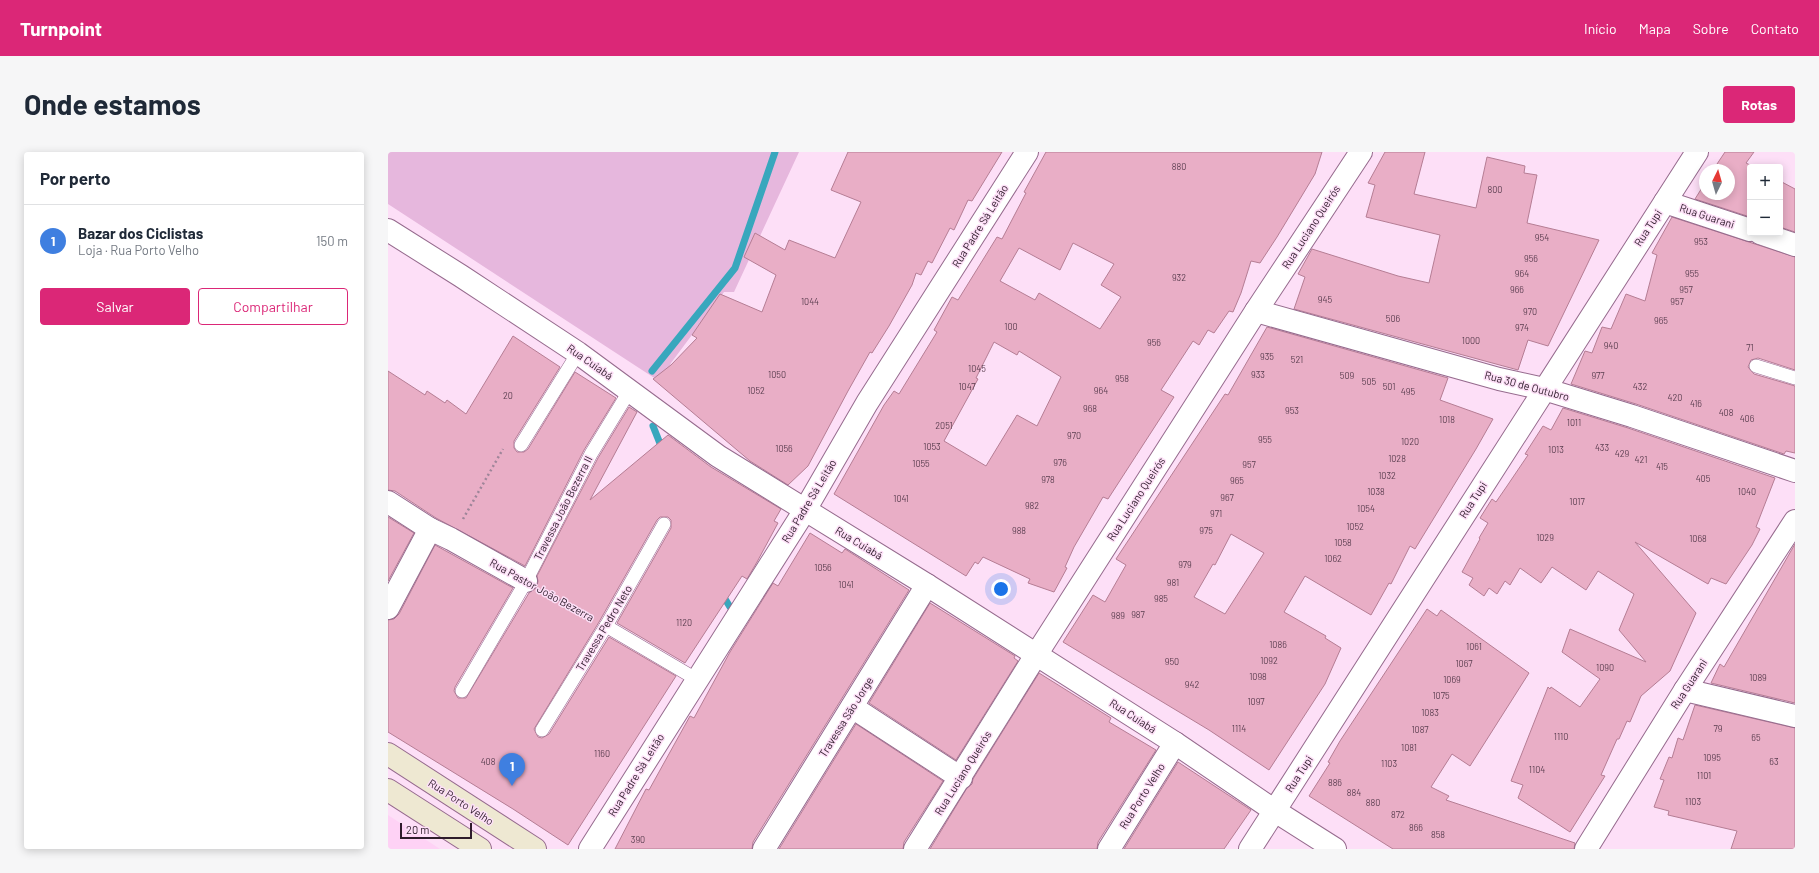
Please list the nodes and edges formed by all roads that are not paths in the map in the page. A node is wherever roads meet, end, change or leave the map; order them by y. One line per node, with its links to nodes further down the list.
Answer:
1 (1026, 152): 18 (street, Rua Padre Sá Leitão)
2 (1361, 152): 9 (street, Rua Luciano Queirós)
3 (1697, 152): 4 (street, Rua Tupi)
4 (1665, 202): 5 (street, Rua Guarani); 13 (street, Rua Tupi)
5 (1747, 229)
6 (388, 230): 10 (street, Rua Cuiabá)
7 (1769, 236): 8 (street)
8 (1795, 245)
9 (1256, 311): 13 (street, Rua 30 de Outubro); 26 (street, Rua Luciano Queirós)
10 (578, 353): 14 (street, Rua Cuiabá); 15 (lane)
11 (1756, 366): 12 (lane)
12 (1795, 378)
13 (1544, 389): 16 (street, Rua 30 de Outubro); 38 (street, Rua Tupi)
14 (630, 390): 18 (street, Rua Cuiabá); 22 (lane, Travessa João Bezerra II)
15 (521, 445)
16 (1795, 471)
17 (388, 502): 21 (street, Rua Pastor João Bezerra)
18 (805, 510): 23 (street, Rua Cuiabá); 27 (street, Rua Padre Sá Leitão)
19 (1795, 521): 28 (street, Rua Guarani)
20 (664, 524): 25 (lane, Travessa Pedro Neto)
21 (430, 529): 22 (street, Rua Pastor João Bezerra); 24 (street)
22 (526, 581): 29 (lane, Travessa João Bezerra II)
23 (928, 585): 26 (street, Rua Cuiabá); 30 (street, Travessa São Jorge)
24 (388, 608)
25 (606, 626): 27 (lane, Rua Pastor João Bezerra); 32 (lane, Travessa Pedro Neto)
26 (1036, 655): 33 (street, Rua Cuiabá); 35 (street, Rua Luciano Queirós)
27 (696, 679): 43 (street, Rua Padre Sá Leitão)
28 (1685, 690): 31 (street); 40 (street, Rua Guarani)
29 (462, 691)
30 (852, 707): 35 (street); 44 (street, Travessa São Jorge)
31 (1795, 716)
32 (542, 730)
33 (1175, 743): 38 (street, Rua Cuiabá); 46 (street, Rua Porto Velho)
34 (388, 754): 37 (main road, Rua Porto Velho)
35 (961, 778): 45 (street, Rua Luciano Queirós)
36 (388, 790): 39 (main road)
37 (451, 795): 39 (main road); 42 (main road, Rua Porto Velho)
38 (1275, 811): 47 (street, Rua Tupi); 48 (street, Rua Cuiabá)
39 (434, 820): 41 (main road)
40 (1589, 848)
41 (480, 849)
42 (535, 849)
43 (590, 849)
44 (764, 849)
45 (915, 849)
46 (1109, 849)
47 (1250, 849)
48 (1335, 849)

